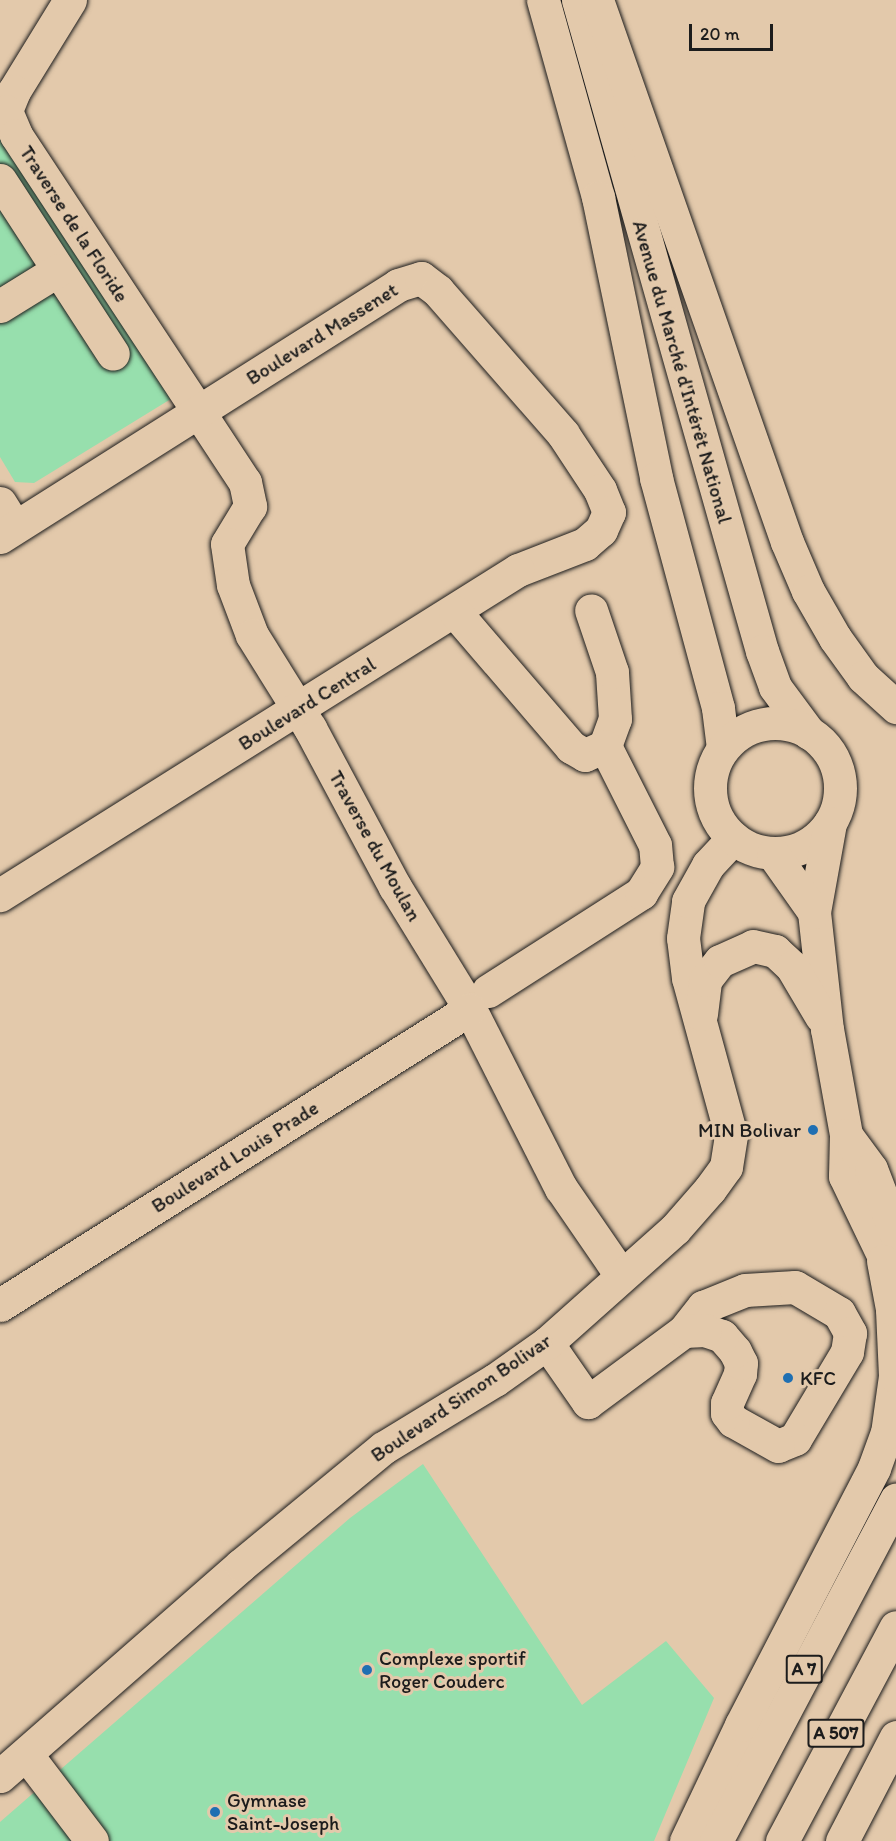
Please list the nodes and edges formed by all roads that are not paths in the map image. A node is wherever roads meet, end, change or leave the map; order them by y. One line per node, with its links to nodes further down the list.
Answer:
1 (70, 0): 9 (main road, Traverse de la Floride)
2 (543, 0): 18 (main road, Avenue du Marché d'Intérêt National)
3 (578, 0): 16 (main road, Avenue du Marché d'Intérêt National)
4 (597, 0): 14 (main road)
5 (0, 180): 6 (main road)
6 (58, 270): 7 (main road); 8 (main road)
7 (0, 306)
8 (113, 354)
9 (197, 411): 10 (main road, Boulevard Massenet); 11 (main road, Boulevard Massenet); 15 (main road, Traverse du Moulan)
10 (609, 512): 13 (main road, Boulevard Central)
11 (5, 522)
12 (591, 610): 17 (main road)
13 (455, 612): 15 (main road, Boulevard Central); 17 (main road)
14 (896, 707)
15 (298, 709): 22 (main road, Boulevard Central); 24 (main road, Traverse du Moulan)
16 (809, 733): 18 (main road); 19 (main road)
17 (605, 746): 24 (main road, Boulevard Louis Prade)
18 (723, 748): 20 (main road)
19 (830, 823): 21 (main road); 23 (main road)
20 (733, 838): 21 (main road); 25 (main road, Boulevard Simon Bolivar)
21 (773, 854): 23 (main road)
22 (0, 895)
23 (814, 912): 26 (main road)
24 (479, 1000): 28 (main road, Traverse du Moulan); 29 (main road, Boulevard Louis Prade)
25 (700, 1014): 26 (main road); 28 (main road, Boulevard Simon Bolivar)
26 (827, 1029): 27 (main road)
27 (892, 1259): 38 (main road)
28 (620, 1274): 31 (main road, Boulevard Simon Bolivar)
29 (0, 1305)
30 (684, 1331): 30 (main road); 31 (main road)
31 (547, 1343): 35 (main road, Boulevard Simon Bolivar)
32 (896, 1499): 39 (main road, A 7)
33 (896, 1627): 40 (main road, A 507)
34 (896, 1737): 41 (main road)
35 (26, 1754): 36 (main road, Boulevard Simon Bolivar); 37 (main road)
36 (0, 1776)
37 (92, 1841)
38 (686, 1841)
39 (717, 1841)
40 (782, 1841)
41 (842, 1841)

